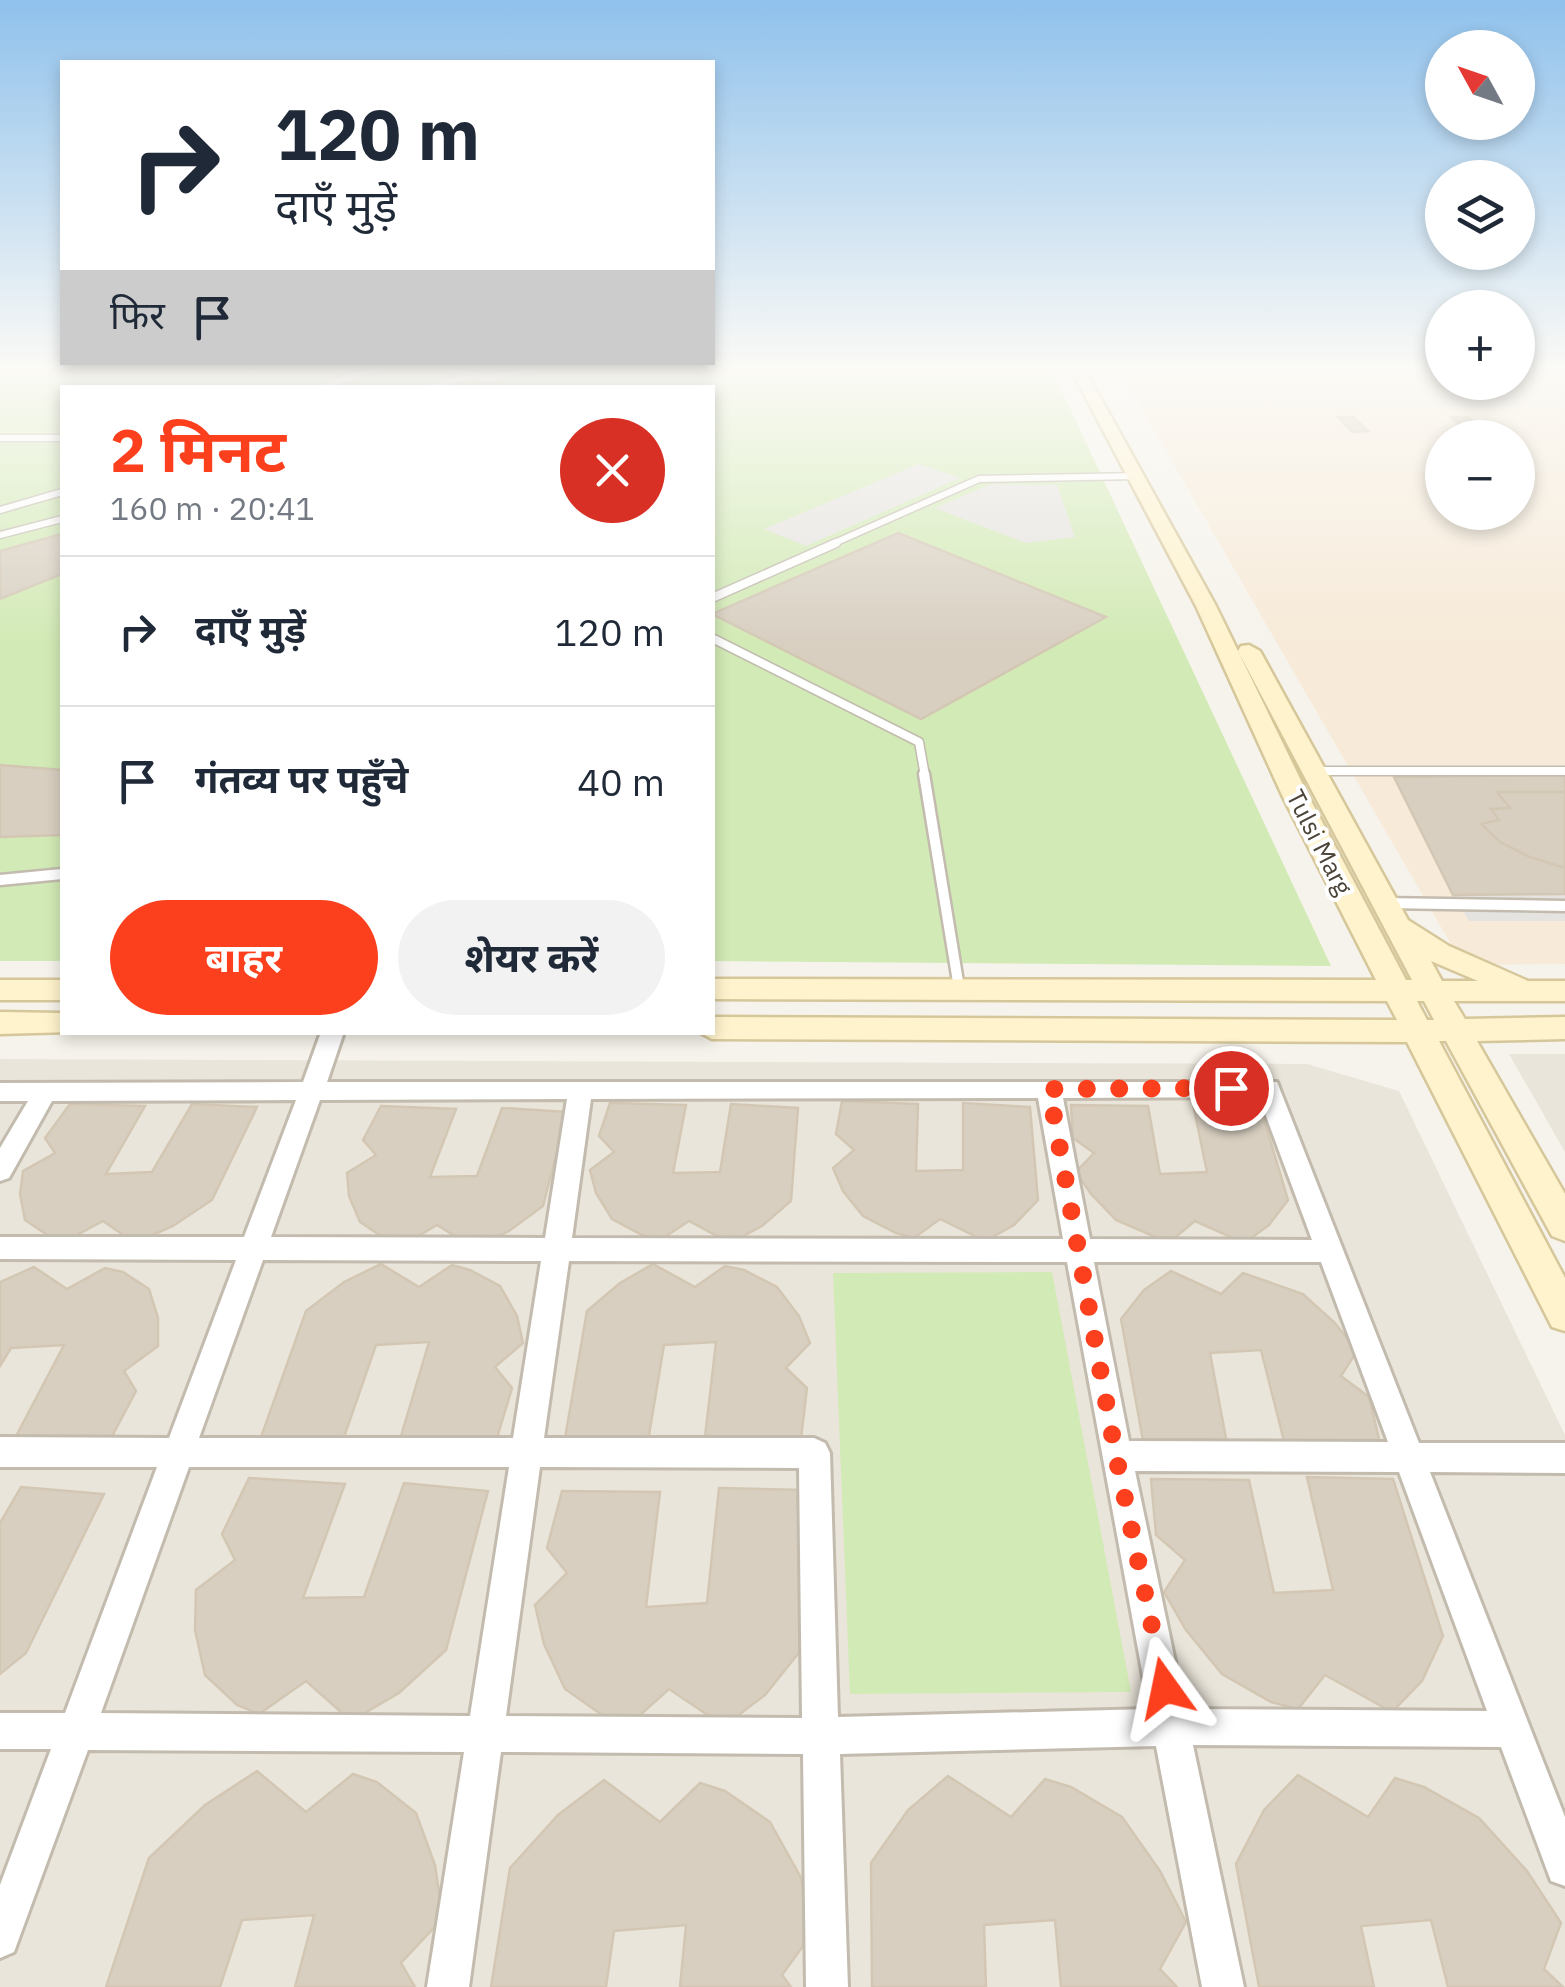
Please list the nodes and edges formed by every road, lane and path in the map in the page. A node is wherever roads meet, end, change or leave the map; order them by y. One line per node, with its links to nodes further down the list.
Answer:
1 (1135, 461): 3 (street, Tulsi Marg)
2 (1138, 461): 3 (street, Tulsi Marg)
3 (1145, 476): 8 (lane); 10 (street, Tulsi Marg); 22 (street, Tulsi Marg)
4 (60, 493): 5 (lane)
5 (0, 510)
6 (60, 520): 7 (lane)
7 (0, 536)
8 (715, 597)
9 (715, 640): 16 (lane)
10 (1312, 771): 11 (lane); 15 (street, Tulsi Marg)
11 (1565, 771)
12 (60, 874): 13 (lane)
13 (0, 880)
14 (1565, 906): 15 (lane)
15 (1389, 913): 21 (street); 23 (street, Tulsi Marg)
16 (958, 988): 17 (street); 22 (street)
17 (715, 989)
18 (0, 990): 19 (street)
19 (60, 990)
20 (1565, 990): 21 (street)
21 (1530, 991): 23 (street)
22 (1397, 992): 23 (street); 29 (street, Tulsi Marg)
23 (1433, 992): 28 (street, Tulsi Marg)
24 (0, 1024): 25 (street)
25 (60, 1024)
26 (715, 1028): 29 (street)
27 (1565, 1028): 28 (street)
28 (1454, 1029): 29 (street); 37 (street, Tulsi Marg)
29 (1417, 1030): 43 (street, Tulsi Marg)
30 (332, 1035): 35 (street)
31 (1049, 1089): 32 (street); 41 (street); 42 (street)
32 (580, 1091): 35 (street); 40 (street)
33 (0, 1092): 34 (street)
34 (45, 1092): 35 (street); 36 (street)
35 (311, 1092): 39 (street)
36 (0, 1171)
37 (1565, 1226)
38 (0, 1248): 39 (street)
39 (254, 1249): 40 (street); 45 (street)
40 (557, 1249): 41 (street); 46 (street)
41 (1080, 1250): 42 (street); 47 (street)
42 (1330, 1251): 49 (street)
43 (1565, 1315)
44 (0, 1452): 45 (street)
45 (179, 1452): 46 (street); 53 (street)
46 (526, 1452): 54 (street); 55 (street)
47 (1116, 1456): 49 (street); 50 (street)
48 (1565, 1458): 49 (street)
49 (1410, 1460): 51 (street)
50 (1173, 1728): 51 (street); 55 (street); 60 (street)
51 (1512, 1729): 56 (street)
52 (0, 1732): 53 (street)
53 (75, 1734): 54 (street); 57 (street)
54 (488, 1734): 55 (street); 58 (street)
55 (821, 1736): 59 (street)
56 (1565, 1867)
57 (0, 1938)
58 (448, 1987)
59 (827, 1987)
60 (1223, 1987)

